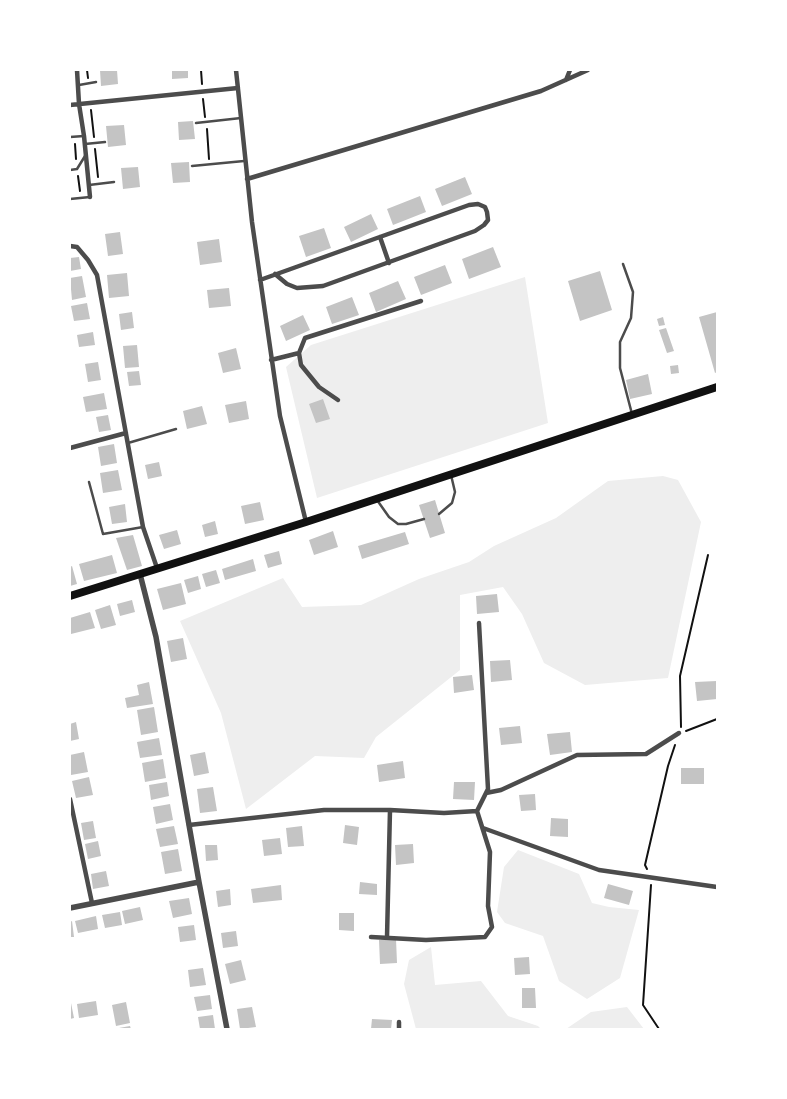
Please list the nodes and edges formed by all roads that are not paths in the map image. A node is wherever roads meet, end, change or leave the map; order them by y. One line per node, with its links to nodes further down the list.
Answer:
1 (78, 70): 7 (street)
2 (236, 70): 8 (street)
3 (570, 70): 5 (street)
4 (588, 70): 5 (street)
5 (566, 80): 21 (street)
6 (96, 82): 7 (lane)
7 (79, 85): 9 (street)
8 (238, 88): 9 (street); 11 (street)
9 (79, 104): 10 (street); 13 (street)
10 (70, 105)
11 (242, 118): 12 (lane); 18 (street)
12 (196, 123)
13 (84, 136): 14 (lane); 16 (street)
14 (70, 137)
15 (105, 142): 16 (lane)
16 (85, 144): 17 (street)
17 (86, 155): 20 (lane); 23 (street)
18 (246, 160): 19 (lane); 21 (street)
19 (192, 166)
20 (70, 170)
21 (247, 179): 31 (street)
22 (114, 182): 23 (lane)
23 (89, 185): 24 (street)
24 (90, 197): 25 (lane)
25 (70, 199)
26 (380, 237): 28 (street); 28 (street); 30 (street)
27 (70, 246): 39 (street)
28 (389, 263): 30 (street)
29 (623, 264): 37 (lane)
30 (275, 274): 31 (street)
31 (260, 280): 34 (street)
32 (421, 301): 33 (street)
33 (299, 353): 34 (street); 36 (street)
34 (272, 360): 47 (street)
35 (717, 387): 37 (highway)
36 (338, 400)
37 (632, 414): 42 (highway)
38 (176, 429): 40 (lane)
39 (126, 433): 40 (street); 41 (street)
40 (128, 443): 48 (street)
41 (70, 448)
42 (451, 474): 44 (highway); 45 (lane)
43 (89, 482): 48 (lane)
44 (376, 499): 46 (lane); 47 (highway)
45 (439, 514)
46 (424, 518)
47 (306, 522): 49 (highway)
48 (143, 528): 49 (street)
49 (157, 568): 50 (highway)
50 (140, 574): 51 (highway); 58 (street)
51 (70, 596)
52 (479, 623): 54 (street)
53 (679, 733): 54 (street)
54 (486, 794): 57 (street)
55 (70, 799): 62 (street)
56 (390, 810): 57 (street); 58 (street); 65 (street)
57 (477, 811): 59 (street)
58 (189, 825): 60 (street)
59 (483, 828): 61 (street); 65 (street)
60 (199, 882): 62 (street); 67 (street)
61 (717, 887)
62 (92, 903): 63 (street)
63 (70, 908)
64 (371, 936): 65 (street)
65 (387, 938)
66 (399, 1022): 68 (street)
67 (227, 1029)
68 (399, 1029)

